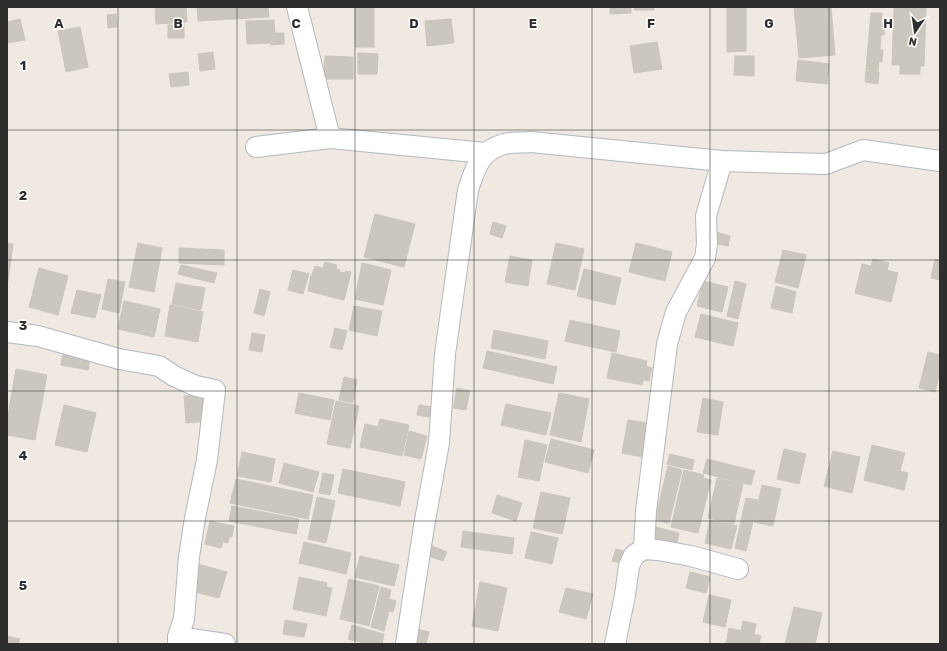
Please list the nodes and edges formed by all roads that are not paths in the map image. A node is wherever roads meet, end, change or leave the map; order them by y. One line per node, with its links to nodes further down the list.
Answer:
1 (297, 7): 2 (street)
2 (330, 138): 3 (street); 4 (street)
3 (256, 147)
4 (485, 153): 5 (street); 12 (street)
5 (722, 161): 6 (street); 8 (street)
6 (940, 161)
7 (7, 332): 10 (street)
8 (644, 549): 9 (street); 13 (street)
9 (738, 569)
10 (178, 641): 11 (street)
11 (225, 644)
12 (406, 644)
13 (615, 644)

